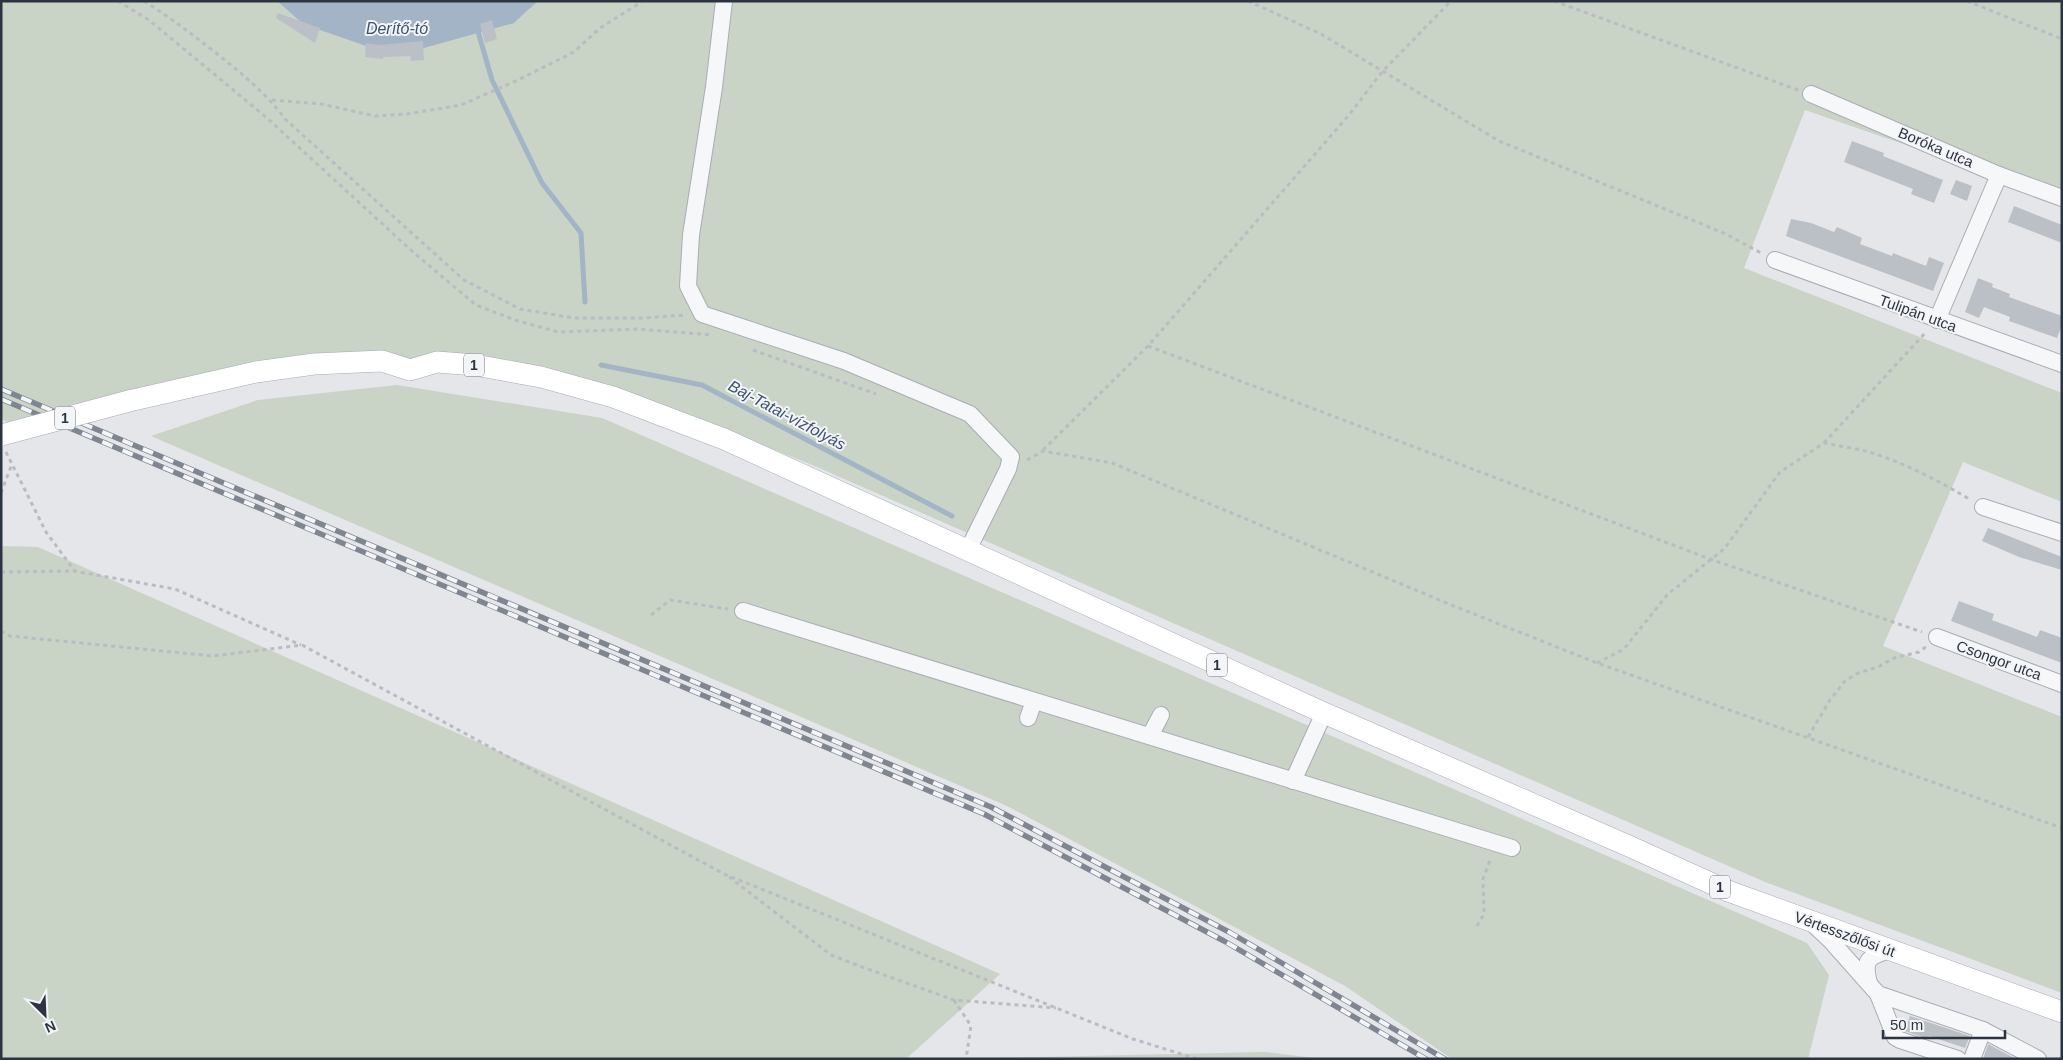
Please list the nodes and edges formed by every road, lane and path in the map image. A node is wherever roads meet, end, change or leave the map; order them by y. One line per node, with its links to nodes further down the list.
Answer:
1 (118, 1): 18 (path)
2 (144, 1): 12 (path)
3 (642, 1): 12 (path)
4 (724, 1): 16 (street)
5 (1248, 1): 10 (path)
6 (1451, 1): 10 (path)
7 (1554, 1): 11 (path)
8 (1967, 1): 9 (path)
9 (2062, 39)
10 (1382, 72): 15 (path); 19 (path)
11 (1810, 94): 13 (street, Boróka utca)
12 (271, 100): 16 (path)
13 (1999, 175): 14 (street, Boróka utca); 17 (street)
14 (2062, 198)
15 (1775, 260): 17 (street, Tulipán utca)
16 (702, 314): 27 (street)
17 (1937, 320): 21 (street, Tulipán utca); 24 (path)
18 (713, 336)
19 (1148, 346): 25 (path); 32 (path)
20 (748, 348): 22 (path)
21 (2062, 364)
22 (885, 397)
23 (3, 442): 26 (path); 31 (main road, 1, bridge)
24 (1824, 443): 29 (path); 32 (path)
25 (1043, 451): 27 (path); 40 (path)
26 (13, 464): 28 (path); 33 (path)
27 (1008, 469): 31 (street)
28 (1, 493)
29 (1984, 507): 30 (street)
30 (2062, 533)
31 (968, 550): 43 (main road, 1)
32 (1710, 559): 38 (path); 40 (path)
33 (74, 571): 34 (path); 39 (path)
34 (1, 572)
35 (743, 611): 36 (path); 42 (street)
36 (651, 614)
37 (1, 631): 39 (path)
38 (1937, 637): 41 (street, Csongor utca); 47 (path)
39 (302, 645): 51 (path)
40 (1597, 663): 47 (path)
41 (2062, 684)
42 (1034, 701): 45 (street); 46 (street)
43 (1324, 714): 48 (street); 52 (main road, Vértesszőlősi út / 1)
44 (1161, 715): 46 (street)
45 (1028, 718)
46 (1150, 736): 48 (street)
47 (1808, 738): 49 (path)
48 (1293, 781): 50 (street)
49 (2062, 828)
50 (1505, 846): 53 (path)
51 (724, 874): 56 (path); 57 (path)
52 (1810, 922): 54 (main road, Vértesszőlősi út / 1); 55 (street)
53 (1477, 926)
54 (1890, 950): 55 (street); 58 (main road, Vértesszőlősi út / 1)
55 (1874, 989): 59 (street); 62 (street)
56 (954, 1000): 57 (path); 60 (path)
57 (1060, 1009): 61 (path)
58 (2062, 1012)
59 (1983, 1030): 63 (street); 64 (street)
60 (966, 1059)
61 (1196, 1059)
62 (1958, 1059)
63 (1972, 1059)
64 (2038, 1059)

